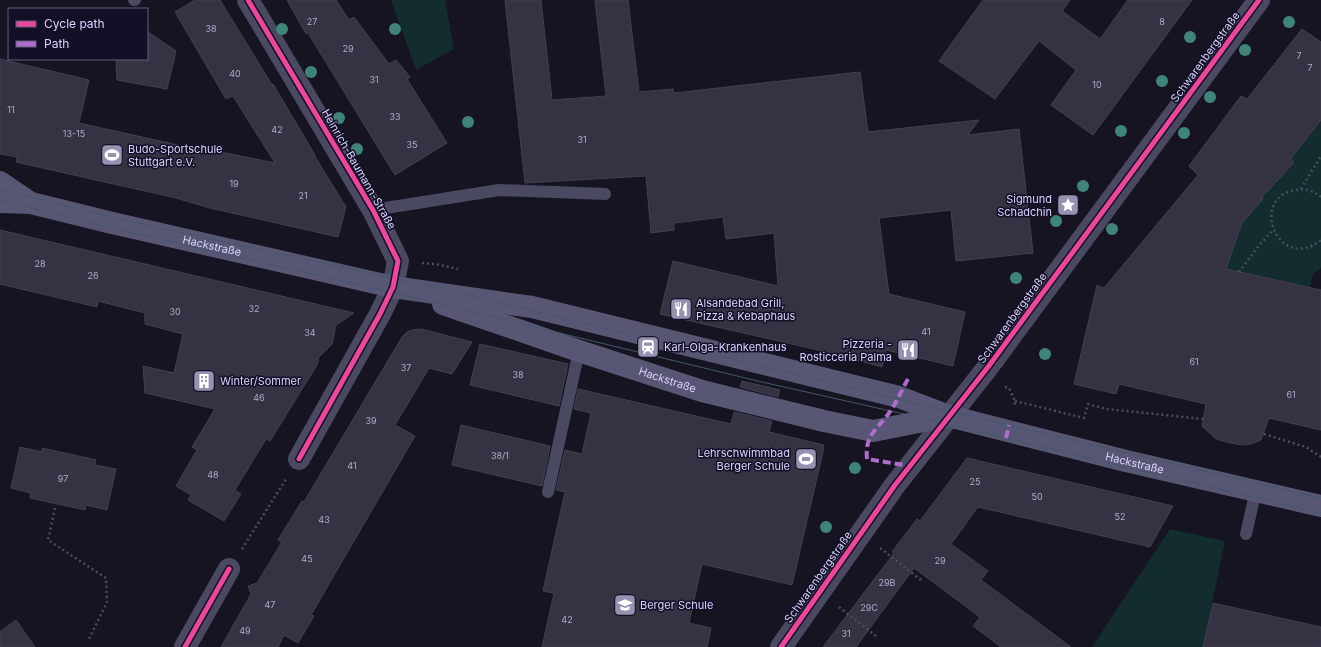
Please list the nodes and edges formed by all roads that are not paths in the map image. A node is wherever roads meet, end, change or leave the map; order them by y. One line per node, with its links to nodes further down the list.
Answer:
1 (248, 0): 7 (street, Heinrich-Baumann-Straße)
2 (1259, 0): 10 (street, Schwarenbergstraße)
3 (0, 182): 6 (main road, Hackstraße)
4 (606, 194): 7 (lane)
5 (0, 202): 6 (main road, Hackstraße)
6 (31, 203): 8 (main road, Hackstraße)
7 (373, 210): 8 (street, Heinrich-Baumann-Straße)
8 (394, 282): 9 (main road, Hackstraße); 10 (main road, Hackstraße); 11 (street, Heinrich-Baumann-Straße)
9 (579, 351): 10 (main road, Hackstraße); 13 (lane)
10 (949, 416): 12 (main road, Hackstraße); 18 (street, Schwarenbergstraße)
11 (299, 459)
12 (1256, 490): 14 (main road, Hackstraße); 15 (lane)
13 (548, 492)
14 (1321, 506)
15 (1246, 534)
16 (229, 569): 17 (street)
17 (185, 647)
18 (781, 647)

